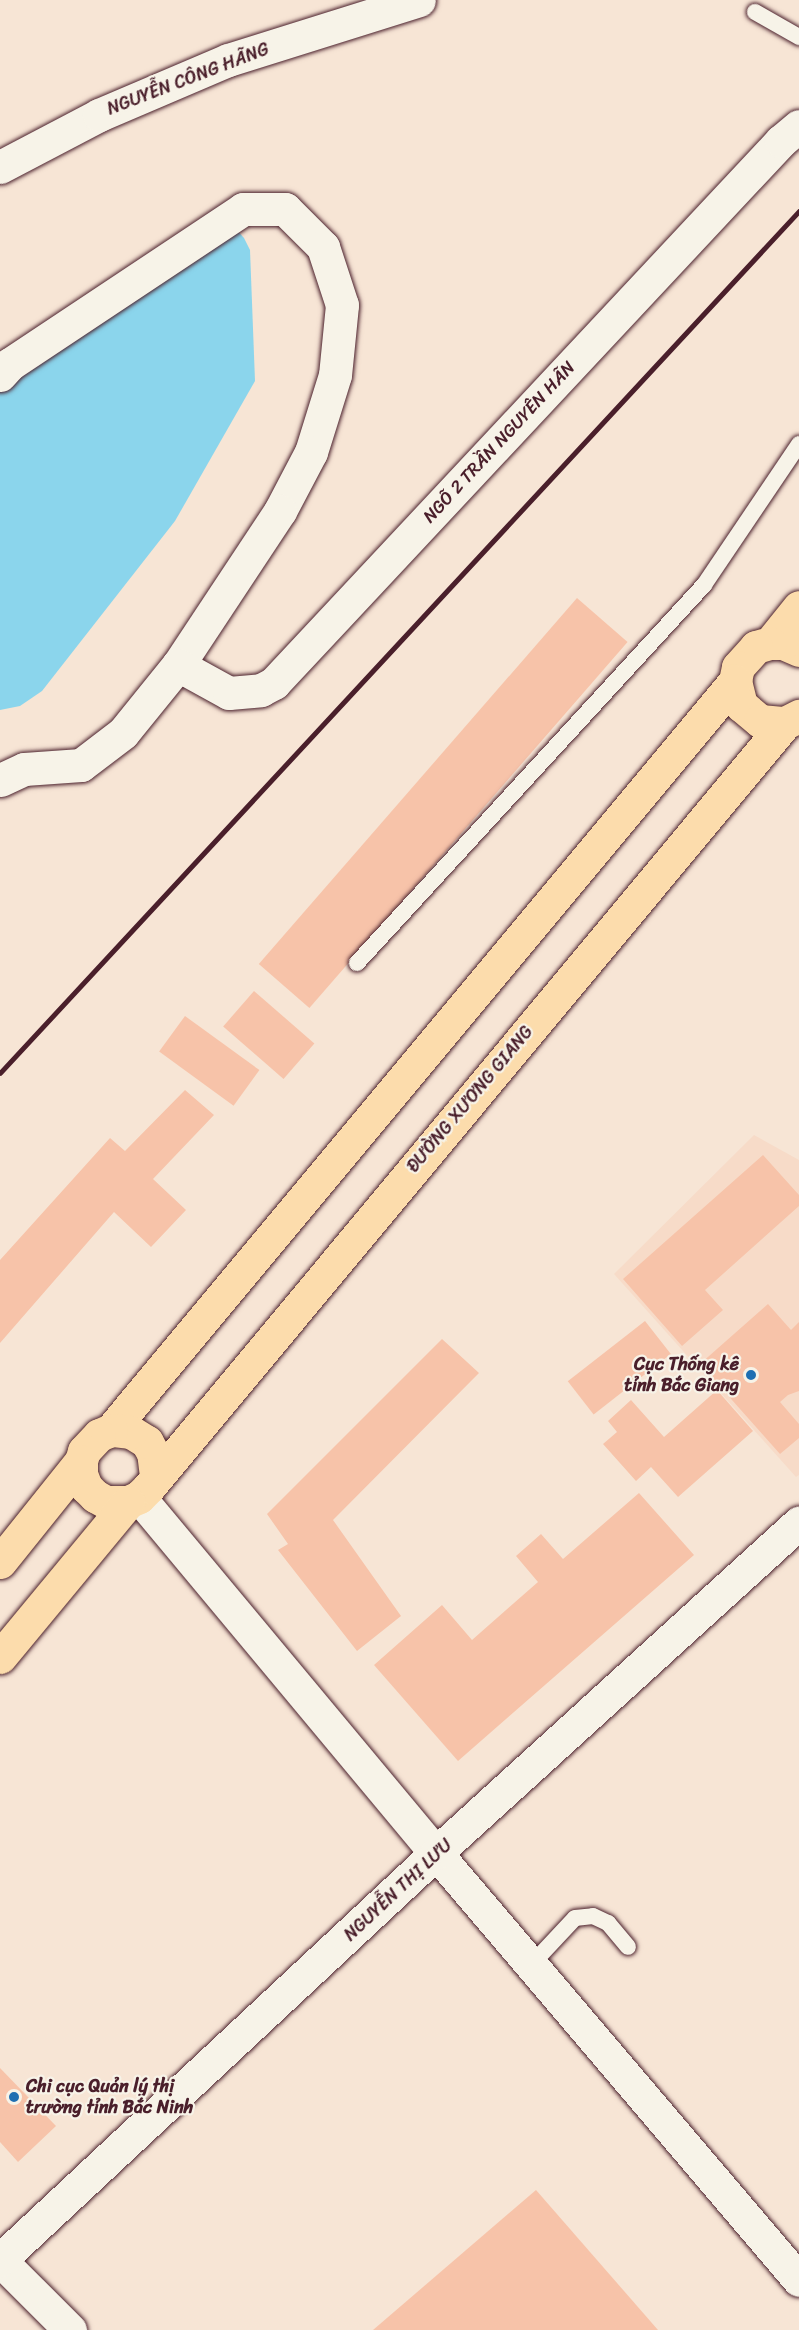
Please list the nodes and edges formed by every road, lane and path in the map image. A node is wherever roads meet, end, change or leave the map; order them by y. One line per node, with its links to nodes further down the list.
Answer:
1 (419, 0): 5 (street, NGUYỄN CÔNG HÃNG)
2 (755, 12): 3 (lane)
3 (799, 37)
4 (799, 126): 10 (street, NGÕ 2 TRẦN NGUYÊN HÃN)
5 (0, 166)
6 (0, 375): 10 (street)
7 (799, 444): 14 (lane)
8 (799, 607): 9 (main road)
9 (784, 646): 11 (main road)
10 (178, 664): 13 (street)
11 (735, 681): 12 (main road); 15 (main road)
12 (792, 720): 17 (main road, ĐƯỜNG XƯƠNG GIANG)
13 (0, 780)
14 (357, 963)
15 (111, 1430): 16 (main road); 17 (main road)
16 (81, 1461): 17 (main road); 19 (main road)
17 (141, 1492): 20 (main road, ĐƯỜNG XƯƠNG GIANG); 21 (street)
18 (799, 1523): 21 (street, NGUYỄN THỊ LƯU)
19 (0, 1562)
20 (0, 1658)
21 (436, 1853): 23 (street); 24 (street, NGUYỄN THỊ LƯU)
22 (628, 1947): 23 (lane)
23 (531, 1965): 25 (street)
24 (0, 2260): 26 (street)
25 (799, 2280)
26 (70, 2330)

